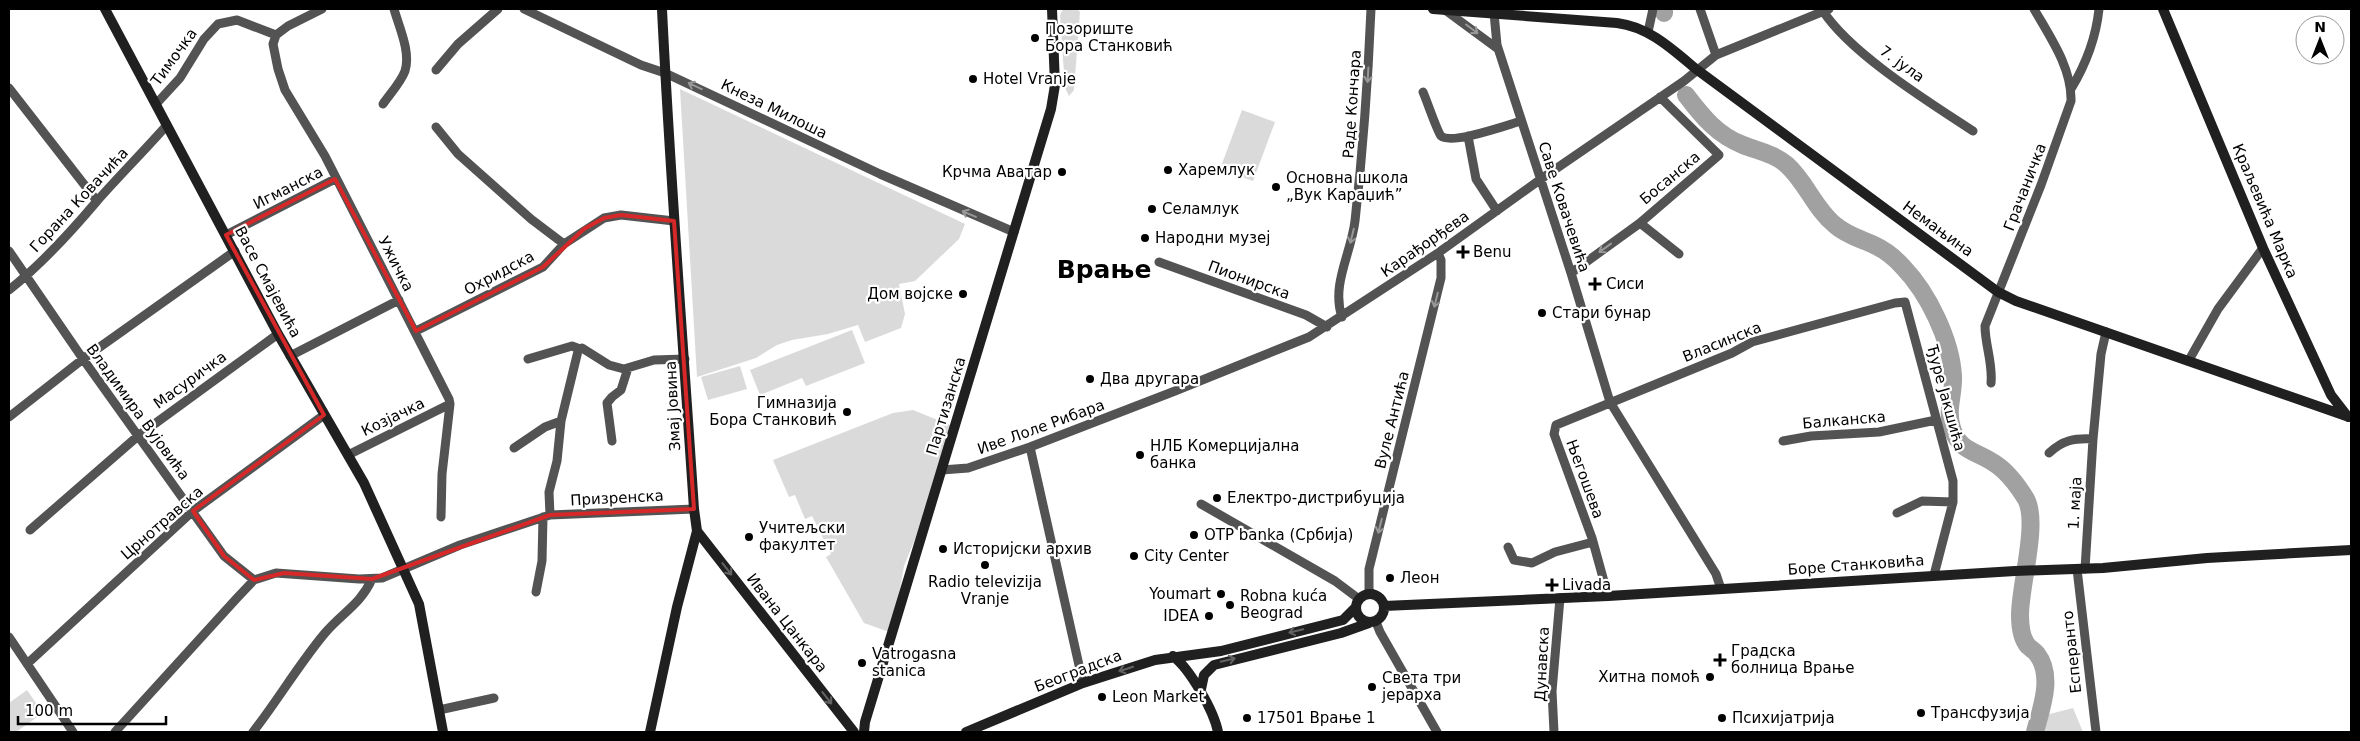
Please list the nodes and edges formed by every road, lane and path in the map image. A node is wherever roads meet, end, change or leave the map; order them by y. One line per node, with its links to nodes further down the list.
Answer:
1 (105, 9): 30 (street, Васе Смајевића)
2 (322, 9): 20 (street)
3 (394, 9): 31 (street)
4 (498, 9): 23 (street)
5 (524, 9): 25 (street, Кнеза Милоша)
6 (662, 9): 25 (street, Змај Јовина)
7 (1052, 9): 43 (street, Партизанска)
8 (1371, 9): 58 (street, Раде Кончара, one-way to 58)
9 (1433, 9): 15 (street)
10 (1653, 9): 19 (street)
11 (1700, 9): 22 (street)
12 (2034, 9): 27 (street, Грачаничка)
13 (2099, 9): 27 (street, Грачаничка)
14 (2163, 9): 46 (street, Краљевића Марка)
15 (1446, 10): 16 (street); 21 (street, one-way to 21)
16 (1463, 10): 18 (street)
17 (1826, 10): 22 (street, Карађорђева); 35 (street, 7. јула)
18 (1494, 13): 19 (street); 21 (street, Саве Ковачевића)
19 (1648, 32): 24 (street, Немањина)
20 (276, 35): 30 (street, Тимочка); 38 (street, Ужичка)
21 (1498, 49): 32 (street, Саве Ковачевића)
22 (1716, 55): 24 (street, Карађорђева)
23 (436, 70)
24 (1696, 70): 29 (street, Карађорђева); 55 (street, Немањина)
25 (665, 73): 41 (street, Змај Јовина); 43 (street, Кнеза Милоша, one-way to 25)
26 (9, 88): 39 (street)
27 (2071, 90): 55 (street, Грачаничка)
28 (1423, 92): 36 (street)
29 (1660, 97): 37 (street, Карађорђева); 42 (street, Босанска)
30 (157, 103): 33 (street, Васе Смајевића)
31 (384, 104)
32 (1521, 122): 36 (street); 37 (street, Саве Ковачевића)
33 (167, 125): 39 (street, Горана Ковачића); 44 (street, Васе Смајевића)
34 (436, 126): 45 (street)
35 (1973, 131)
36 (1468, 136): 40 (street)
37 (1541, 178): 40 (street, Карађорђева); 52 (street, Саве Ковачевића)
38 (335, 179): 44 (street, Игманска); 56 (street, Ужичка)
39 (97, 201): 53 (street, Горана Ковачића)
40 (1497, 211): 49 (street, Карађорђева)
41 (674, 221): 45 (street, Охридска); 67 (street, Змај Јовина)
42 (1640, 223): 50 (street, Босанска); 52 (street, Босанска, one-way to 52)
43 (1014, 232): 87 (street, Партизанска)
44 (226, 235): 48 (street, Васе Смајевића)
45 (564, 244): 60 (street, Охридска)
46 (2263, 248): 68 (street); 76 (street, Краљевића Марка)
47 (9, 250): 53 (street, Владимира Вујовића)
48 (235, 251): 62 (street, Васе Смајевића); 65 (street)
49 (1438, 253): 58 (street, Карађорђева); 109 (street, Вуле Антића, one-way to 109)
50 (1679, 254)
51 (1159, 262): 59 (street, Пионирска)
52 (1571, 273): 72 (street, Саве Ковачевића)
53 (28, 276): 54 (street, Горана Ковачића); 65 (street, Владимира Вујовића)
54 (9, 290)
55 (1998, 292): 61 (street, Немањина); 70 (street, Грачаничка)
56 (399, 300): 60 (street, Ужичка); 64 (street)
57 (1905, 302): 72 (street, Власинска); 77 (street, Ђуре Јакшића)
58 (1342, 317): 59 (street, Карађорђева)
59 (1326, 327): 71 (street, Карађорђева)
60 (416, 332): 73 (street, Ужичка)
61 (2106, 332): 68 (street, Немањина); 80 (street, 1. маја)
62 (278, 334): 64 (street, Васе Смајевића); 79 (street, Масуричка)
63 (580, 349): 66 (street); 69 (street); 78 (street)
64 (290, 356): 74 (street, Васе Смајевића)
65 (83, 359): 75 (street); 79 (street, Владимира Вујовића)
66 (528, 359)
67 (685, 359): 69 (street); 90 (street, Змај Јовина)
68 (2189, 360): 76 (street, Немањина)
69 (628, 368): 82 (street)
70 (1991, 383)
71 (1148, 402): 83 (street, Иве Лоле Рибара)
72 (1610, 402): 97 (street, Његошева); 107 (street, Саве Ковачевића)
73 (450, 404): 86 (street, Козјачка); 94 (street)
74 (324, 415): 86 (street, Васе Смајевића); 91 (street, Црнотравска)
75 (9, 417)
76 (2350, 418)
77 (1936, 420): 81 (street, Балканска); 88 (street, Ђуре Јакшића)
78 (561, 421): 84 (street); 93 (street)
79 (138, 436): 91 (street, Владимира Вујовића); 95 (street, Масуричка)
80 (2093, 439): 85 (street); 102 (street, 1. маја)
81 (1783, 441)
82 (612, 442)
83 (1030, 447): 87 (street, Иве Лоле Рибара); 118 (street)
84 (514, 448)
85 (2049, 453)
86 (348, 455): 103 (street, Васе Смајевића)
87 (942, 470): 122 (street, Партизанска)
88 (1953, 502): 92 (street); 104 (street, Ђуре Јакшића)
89 (1202, 504): 112 (street)
90 (694, 509): 93 (street, Призренска); 96 (street, Змај Јовина)
91 (193, 511): 106 (street, Владимира Вујовића); 117 (street, Црнотравска)
92 (1897, 513)
93 (546, 516): 103 (street, Призренска); 108 (street)
94 (441, 517)
95 (30, 530)
96 (697, 531): 127 (street, Змај Јовина); 128 (street, Ивана Цанкара, one-way to 128)
97 (1594, 542): 98 (street, Његошева); 110 (street, Његошева)
98 (1508, 547)
99 (2351, 550): 100 (street, Боре Станковића)
100 (2329, 552): 101 (street, Боре Станковића); 102 (street, Боре Станковића)
101 (2351, 557)
102 (2081, 569): 104 (street, Боре Станковића); 133 (street, Есперанто)
103 (402, 570): 105 (street, Призренска); 121 (street, Васе Смајевића)
104 (1934, 575): 107 (street, Боре Станковића)
105 (372, 579): 106 (street, Призренска); 125 (street)
106 (254, 580): 124 (street)
107 (1721, 589): 110 (street, Боре Станковића)
108 (536, 592)
109 (1370, 594): 112 (street); 113 (street)
110 (1608, 596): 111 (street, Боре Станковића)
111 (1560, 598): 113 (street, Боре Станковића); 132 (street, Дунавска)
112 (1357, 603): 114 (street); 116 (street, Београдска, one-way to 116)
113 (1384, 606): 114 (street)
114 (1372, 622): 119 (street, one-way to 114); 131 (street)
115 (9, 637): 117 (street)
116 (1173, 656): 118 (street, Београдска, one-way to 118); 119 (street)
117 (27, 664): 123 (street)
118 (1083, 683): 129 (street, Београдска)
119 (1200, 694): 130 (street)
120 (494, 698): 121 (street)
121 (439, 710): 126 (street, Васе Смајевића)
122 (865, 727): 128 (street, Партизанска)
123 (73, 732)
124 (115, 732)
125 (253, 732)
126 (443, 732)
127 (650, 732)
128 (856, 732)
129 (966, 732)
130 (1218, 732)
131 (1437, 732)
132 (1554, 732)
133 (2096, 732)

